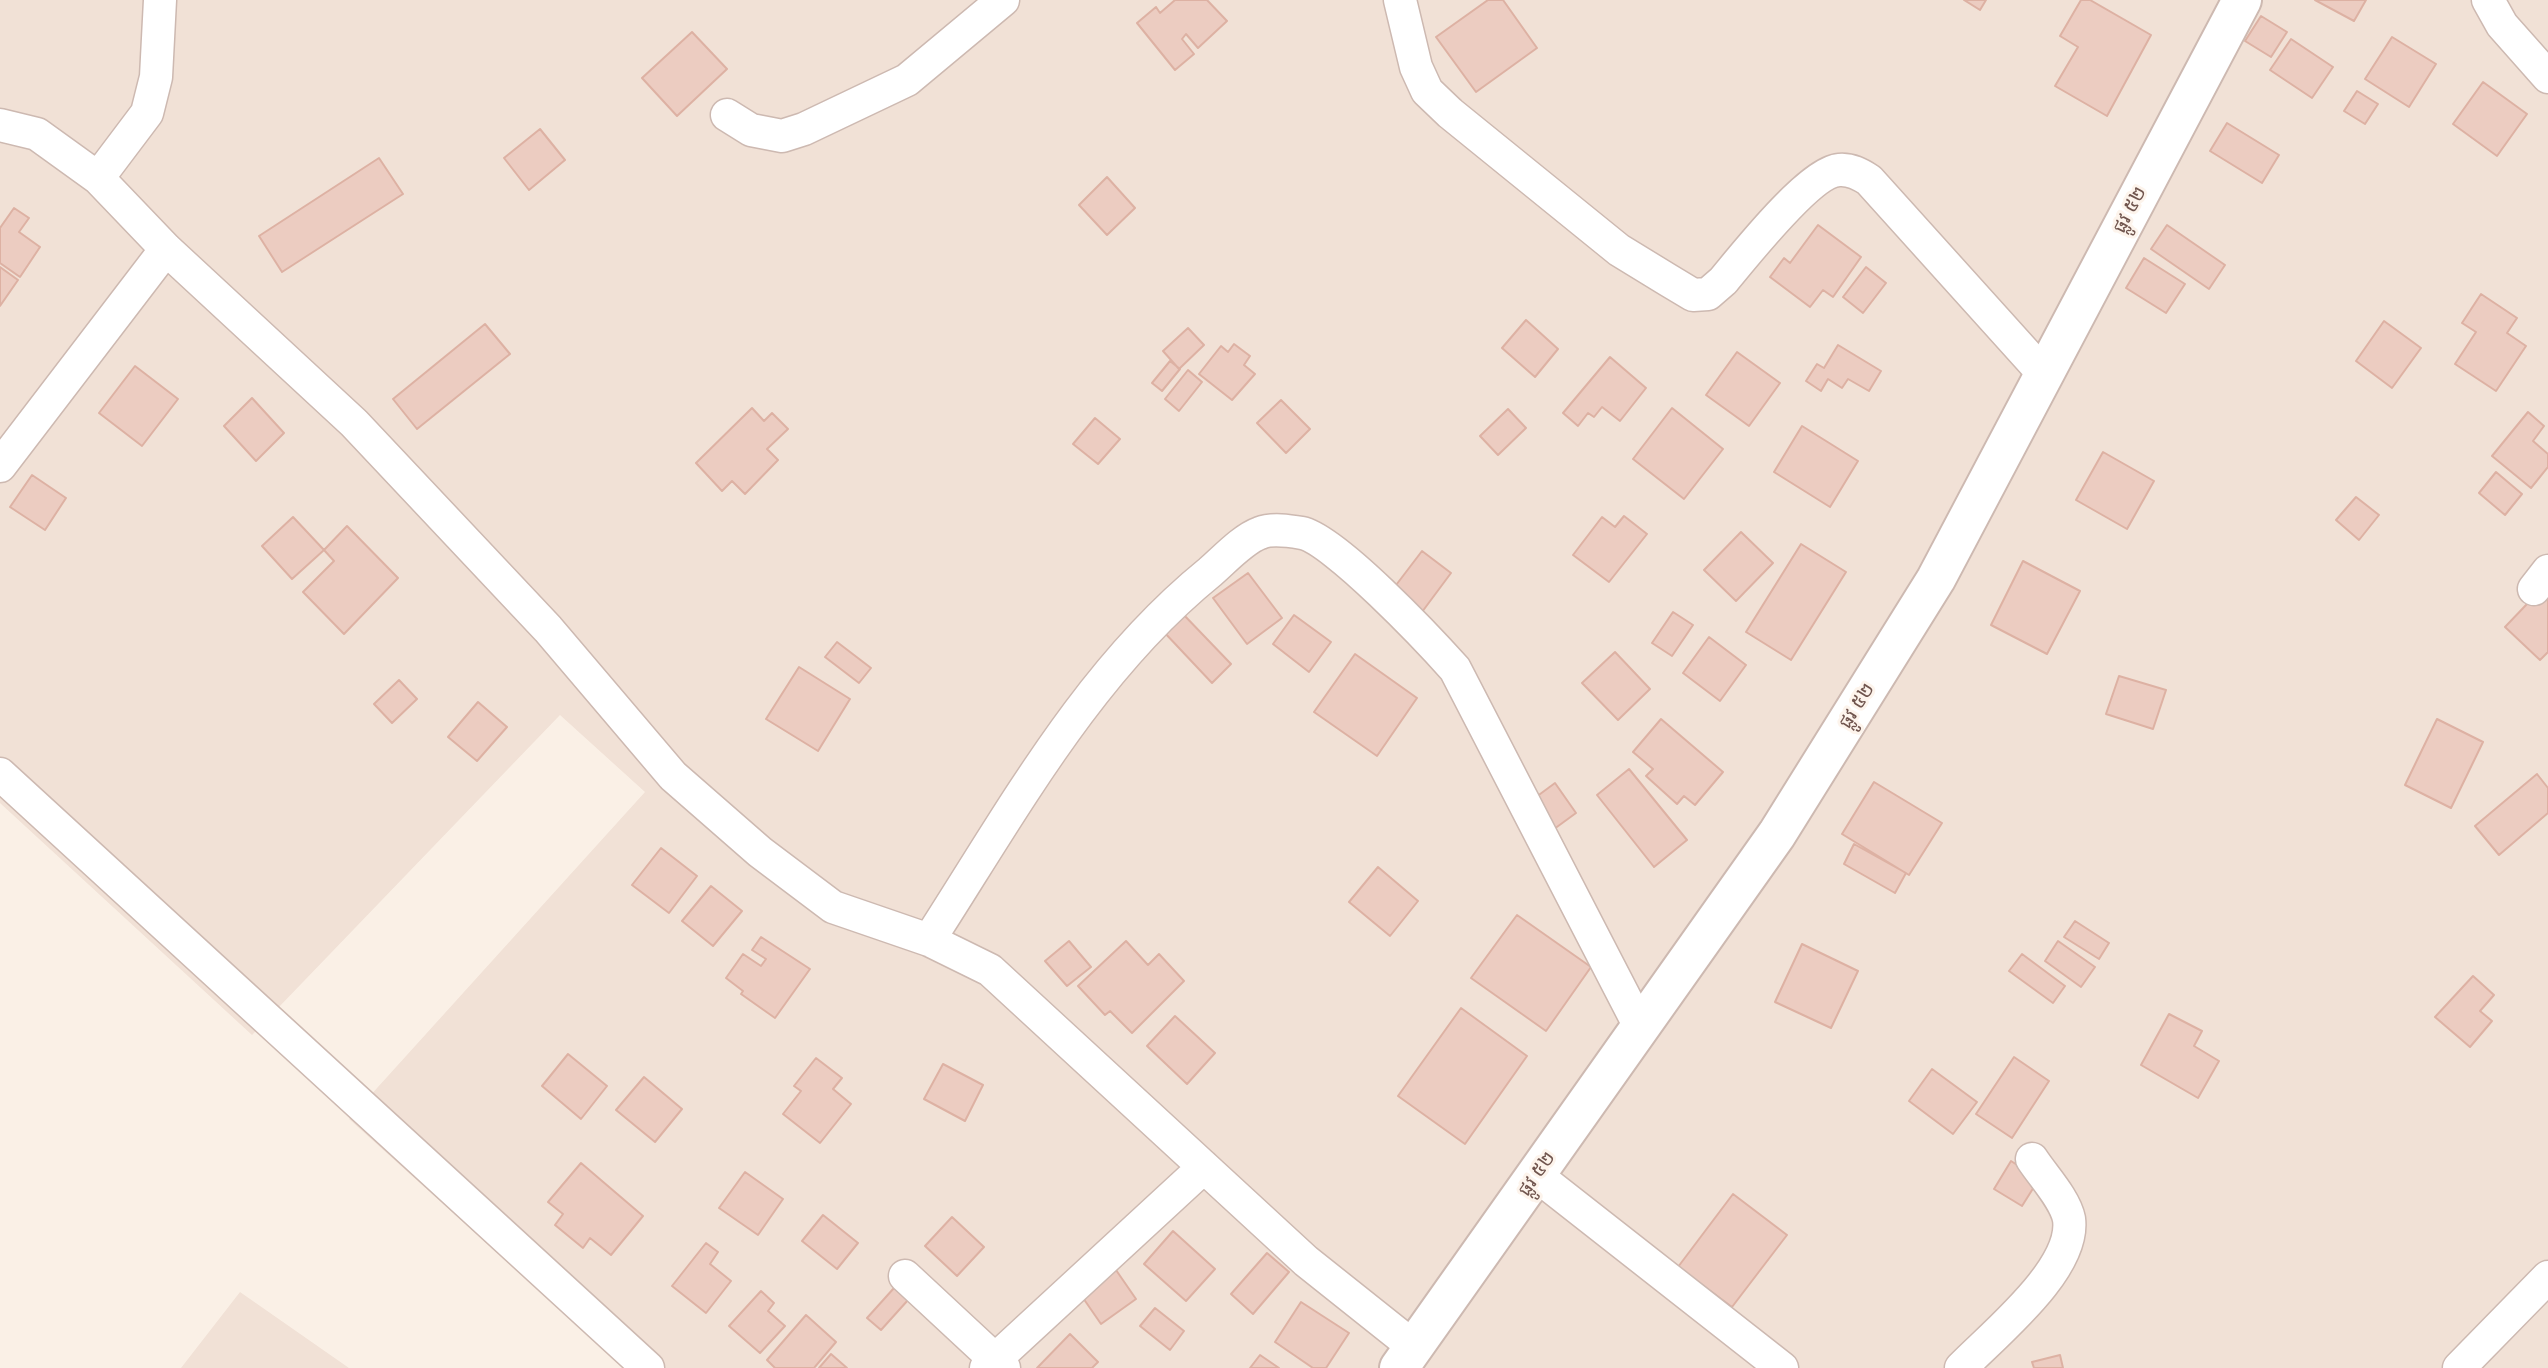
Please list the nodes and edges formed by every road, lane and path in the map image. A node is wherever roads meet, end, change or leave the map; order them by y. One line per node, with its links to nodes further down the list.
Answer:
1 (160, 0): 9 (street)
2 (1003, 0): 7 (street)
3 (1400, 0): 11 (street)
4 (2242, 0): 11 (street, ផ្លូវ ៥២)
5 (2488, 0): 6 (street)
6 (2548, 77)
7 (727, 115)
8 (0, 125): 9 (street)
9 (99, 178): 10 (street)
10 (166, 249): 12 (street); 14 (street)
11 (2043, 373): 15 (street, ផ្លូវ ៥២)
12 (0, 466)
13 (0, 774): 23 (street)
14 (929, 940): 15 (street); 17 (street)
15 (1639, 1025): 18 (street, ផ្លូវ ៥២)
16 (2032, 1159): 25 (street)
17 (1204, 1167): 21 (street); 22 (street)
18 (1536, 1175): 21 (street, ផ្លូវ ៥២); 24 (street)
19 (905, 1276): 22 (street)
20 (2548, 1277): 26 (street)
21 (1407, 1357)
22 (995, 1365)
23 (648, 1368)
24 (1782, 1368)
25 (1961, 1368)
26 (2459, 1368)

